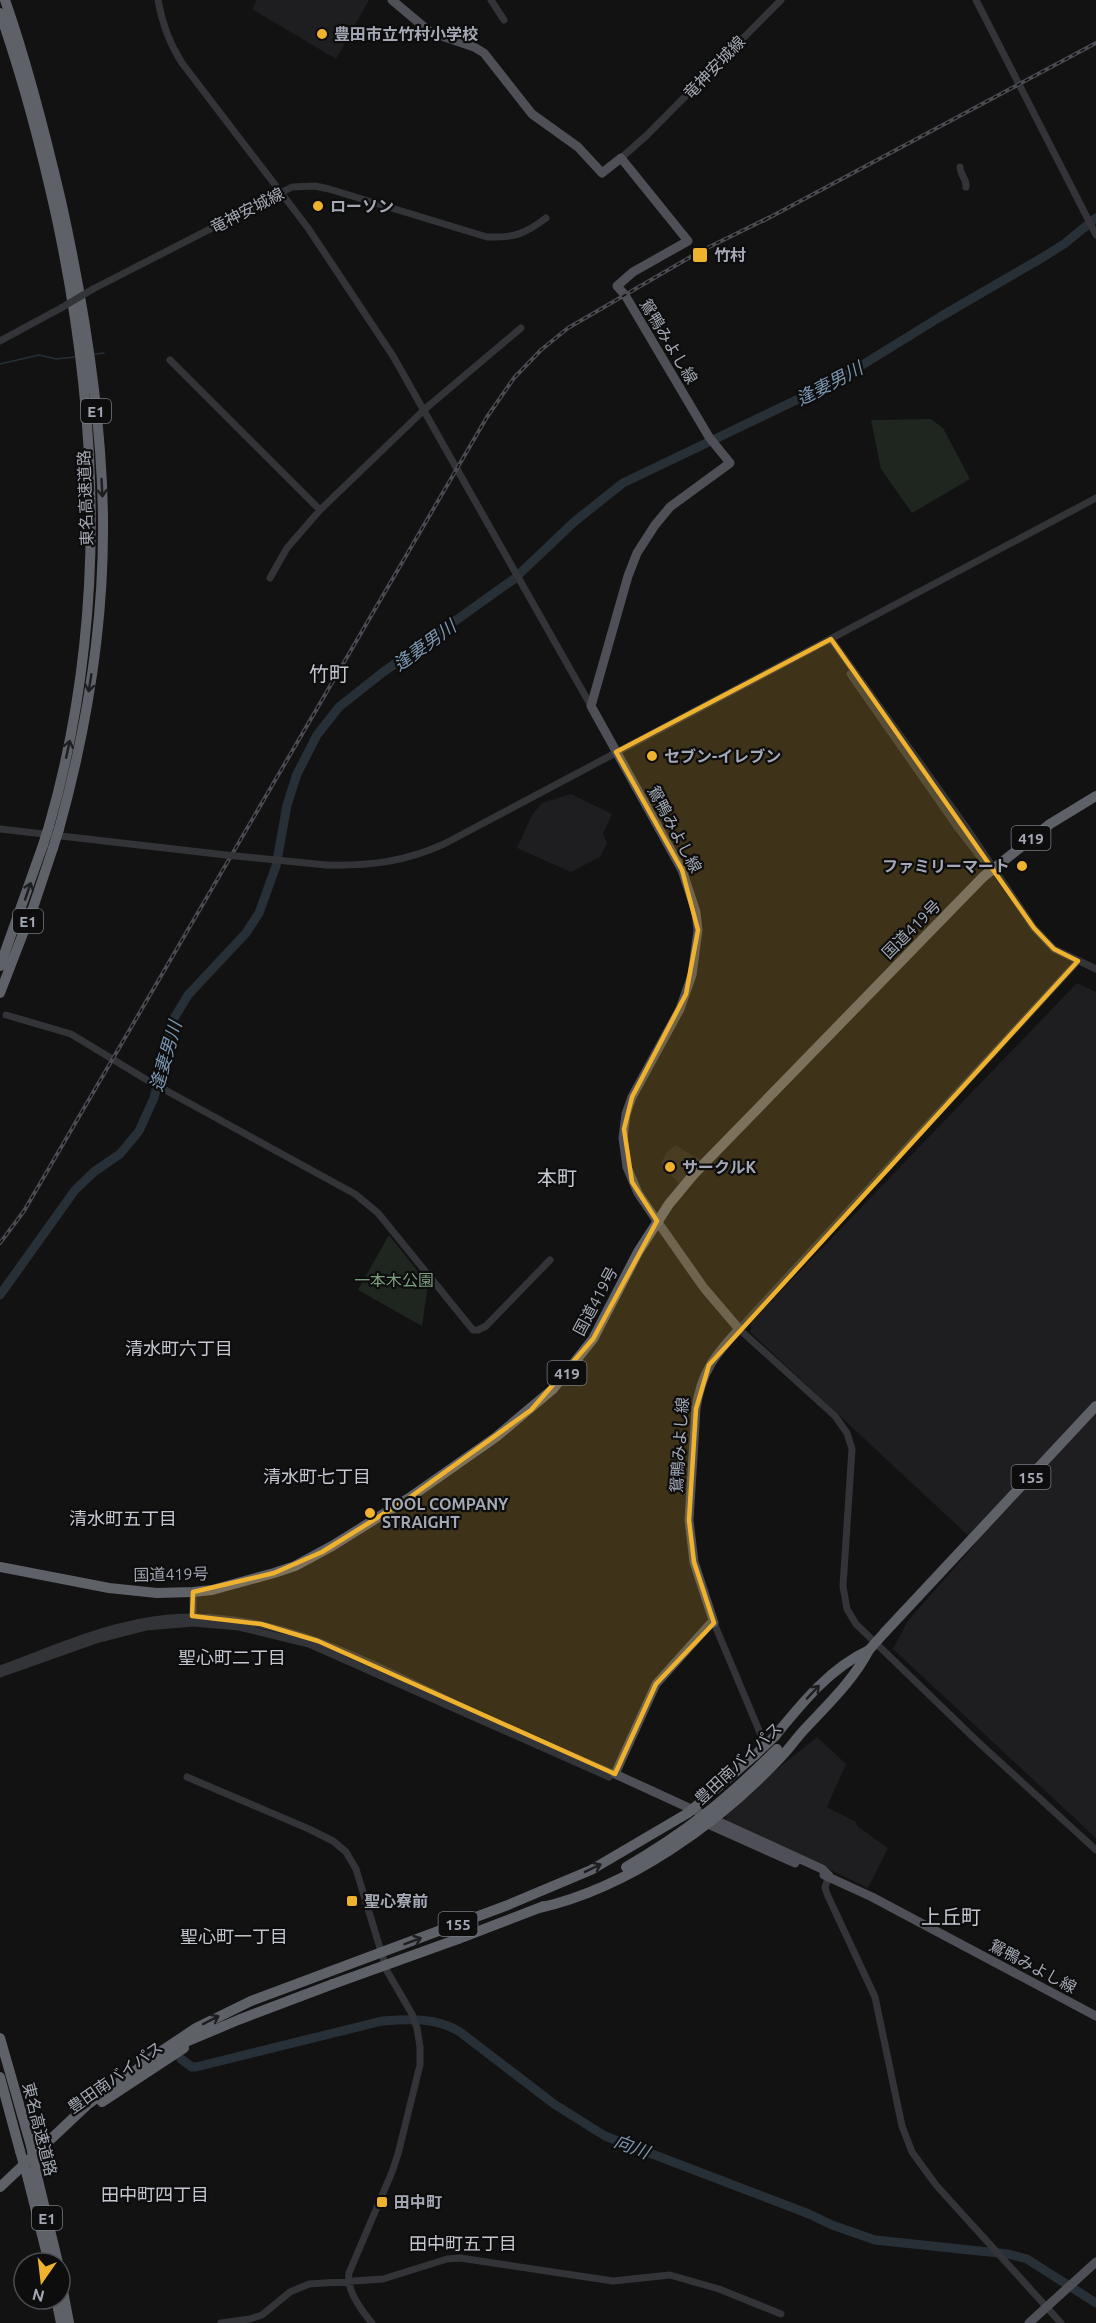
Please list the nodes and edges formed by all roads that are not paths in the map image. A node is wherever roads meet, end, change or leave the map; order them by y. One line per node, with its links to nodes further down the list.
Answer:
1 (4, 0): 26 (highway, 東名高速道路 / E1, one-way to 26)
2 (158, 0): 12 (street)
3 (393, 0): 9 (main road)
4 (491, 0): 8 (street)
5 (781, 0): 9 (street, 竜神安城線)
6 (976, 0): 14 (street)
7 (0, 14): 26 (highway, 東名高速道路 / E1, one-way to 7)
8 (504, 20)
9 (621, 158): 23 (main road, 鴛鴨みよし線)
10 (960, 167): 11 (street)
11 (966, 188)
12 (281, 192): 13 (street, 竜神安城線); 16 (street, 竜神安城線, bridge); 18 (street)
13 (546, 218)
14 (1095, 233)
15 (521, 328): 18 (street)
16 (0, 340)
17 (170, 360): 20 (street)
18 (425, 409): 20 (street); 23 (street)
19 (1096, 498): 22 (street)
20 (321, 510): 21 (street)
21 (270, 578)
22 (829, 640): 24 (street); 29 (street)
23 (591, 706): 24 (main road, 鴛鴨みよし線)
24 (616, 752): 27 (street, bridge); 35 (main road, 鴛鴨みよし線)
25 (1096, 796): 29 (highway, 国道419号 / 419)
26 (54, 827): 28 (highway, 東名高速道路 / E1, bridge)
27 (0, 829)
28 (48, 847): 31 (highway, 東名高速道路 / E1, one-way to 28); 33 (highway, 東名高速道路 / E1)
29 (994, 869): 30 (street); 35 (highway, 国道419号 / 419)
30 (1078, 961): 32 (street); 37 (street)
31 (0, 966)
32 (1096, 969)
33 (0, 993)
34 (6, 1015): 36 (street)
35 (657, 1221): 37 (main road, 鴛鴨みよし線); 40 (highway, 国道419号 / 419)
36 (550, 1260)
37 (739, 1329): 42 (main road, 鴛鴨みよし線); 51 (street)
38 (1096, 1406): 43 (highway, 豊田南バイパス / 155, bridge)
39 (0, 1567): 40 (highway, 国道419号 / 419)
40 (193, 1592): 41 (street)
41 (193, 1620): 44 (street); 45 (street); 46 (street)
42 (714, 1623): 46 (main road); 47 (street)
43 (869, 1650): 49 (highway, 155, one-way to 43, bridge); 50 (highway, 155); 53 (highway, 豊田南バイパス / 155, bridge)
44 (0, 1668)
45 (0, 1674)
46 (612, 1776): 49 (main road, 鴛鴨みよし線)
47 (744, 1776)
48 (187, 1777): 54 (street)
49 (690, 1811): 50 (main road, 鴛鴨みよし線); 54 (highway, 155, one-way to 49)
50 (709, 1821): 52 (main road, 鴛鴨みよし線); 53 (highway, 155)
51 (1096, 1850)
52 (829, 1876): 56 (main road, 鴛鴨みよし線); 68 (street)
53 (539, 1908): 55 (highway, 豊田南バイパス / 155, bridge)
54 (380, 1954): 58 (highway, 155, one-way to 54); 67 (street)
55 (266, 2010): 58 (highway, 豊田南バイパス / 155); 63 (highway, 豊田南バイパス / 155)
56 (1096, 2016)
57 (0, 2038): 60 (highway, 東名高速道路 / E1)
58 (144, 2062): 62 (highway, 豊田南バイパス / 155)
59 (0, 2077): 60 (highway, 東名高速道路 / E1)
60 (26, 2148): 61 (highway, 東名高速道路 / E1, bridge)
61 (32, 2176): 64 (highway, 東名高速道路 / E1); 65 (highway, 東名高速道路 / E1)
62 (0, 2187)
63 (0, 2195)
64 (47, 2251)
65 (54, 2251)
66 (1096, 2262): 68 (main road)
67 (348, 2282): 69 (street); 70 (street); 71 (street)
68 (1047, 2307): 72 (main road); 73 (street)
69 (781, 2314)
70 (221, 2323)
71 (372, 2323)
72 (1029, 2323)
73 (1061, 2323)

